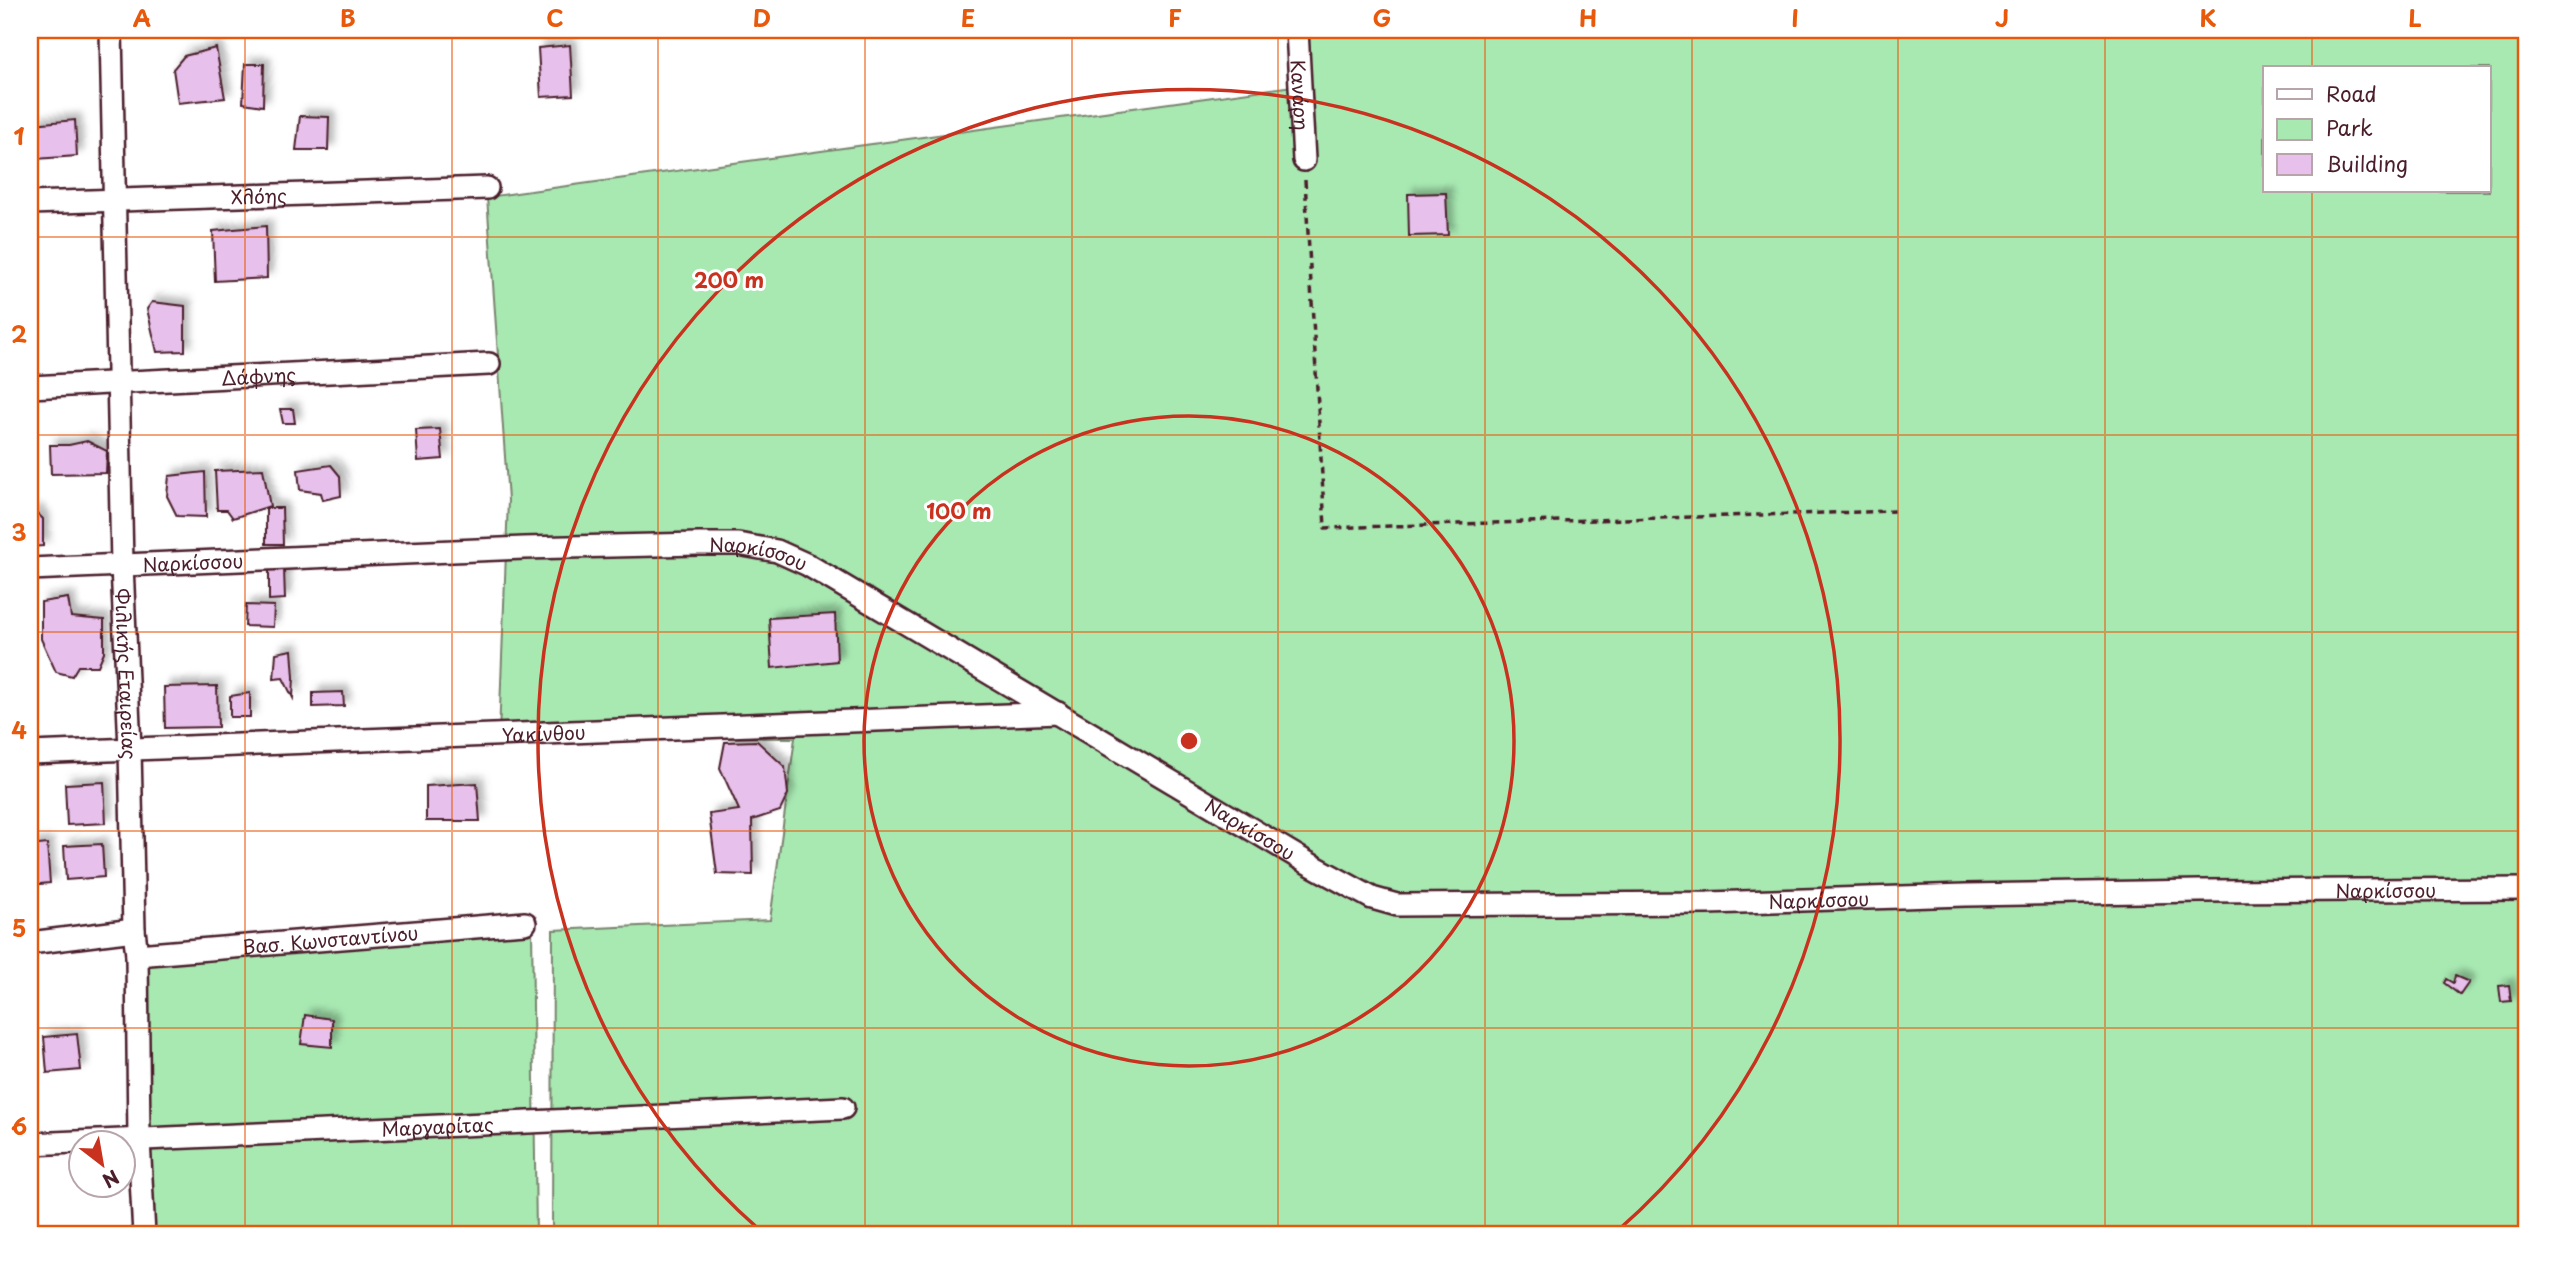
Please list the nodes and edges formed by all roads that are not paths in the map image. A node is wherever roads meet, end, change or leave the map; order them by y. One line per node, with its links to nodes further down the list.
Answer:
1 (111, 30): 5 (street, Φιλικής Εταιρείας)
2 (1297, 30): 3 (street, Κανάρη)
3 (1304, 160)
4 (487, 188): 5 (street, Χλόης)
5 (113, 201): 6 (street, Χλόης); 8 (street, Φιλικής Εταιρείας)
6 (30, 204)
7 (489, 364): 8 (street, Δάφνης)
8 (118, 384): 9 (street, Δάφνης); 10 (street, Φιλικής Εταιρείας)
9 (30, 387)
10 (122, 565): 11 (street, Ναρκίσσου); 12 (street, Ναρκίσσου); 13 (street, Φιλικής Εταιρείας)
11 (30, 569)
12 (1058, 713): 13 (street, Υακίνθου); 15 (street, Ναρκίσσου)
13 (130, 749): 14 (street, Υακίνθου); 17 (street, Φιλικής Εταιρείας)
14 (30, 753)
15 (2527, 889)
16 (525, 923): 19 (street, Βασ. Κωνσταντίνου)
17 (134, 930): 18 (street); 19 (street, Φιλικής Εταιρείας)
18 (30, 943)
19 (137, 955): 21 (street, Φιλικής Εταιρείας)
20 (844, 1108): 21 (street, Μαργαρίτας)
21 (139, 1140): 22 (street, Μαργαρίτας); 23 (street, Φιλικής Εταιρείας)
22 (30, 1144)
23 (144, 1235)

